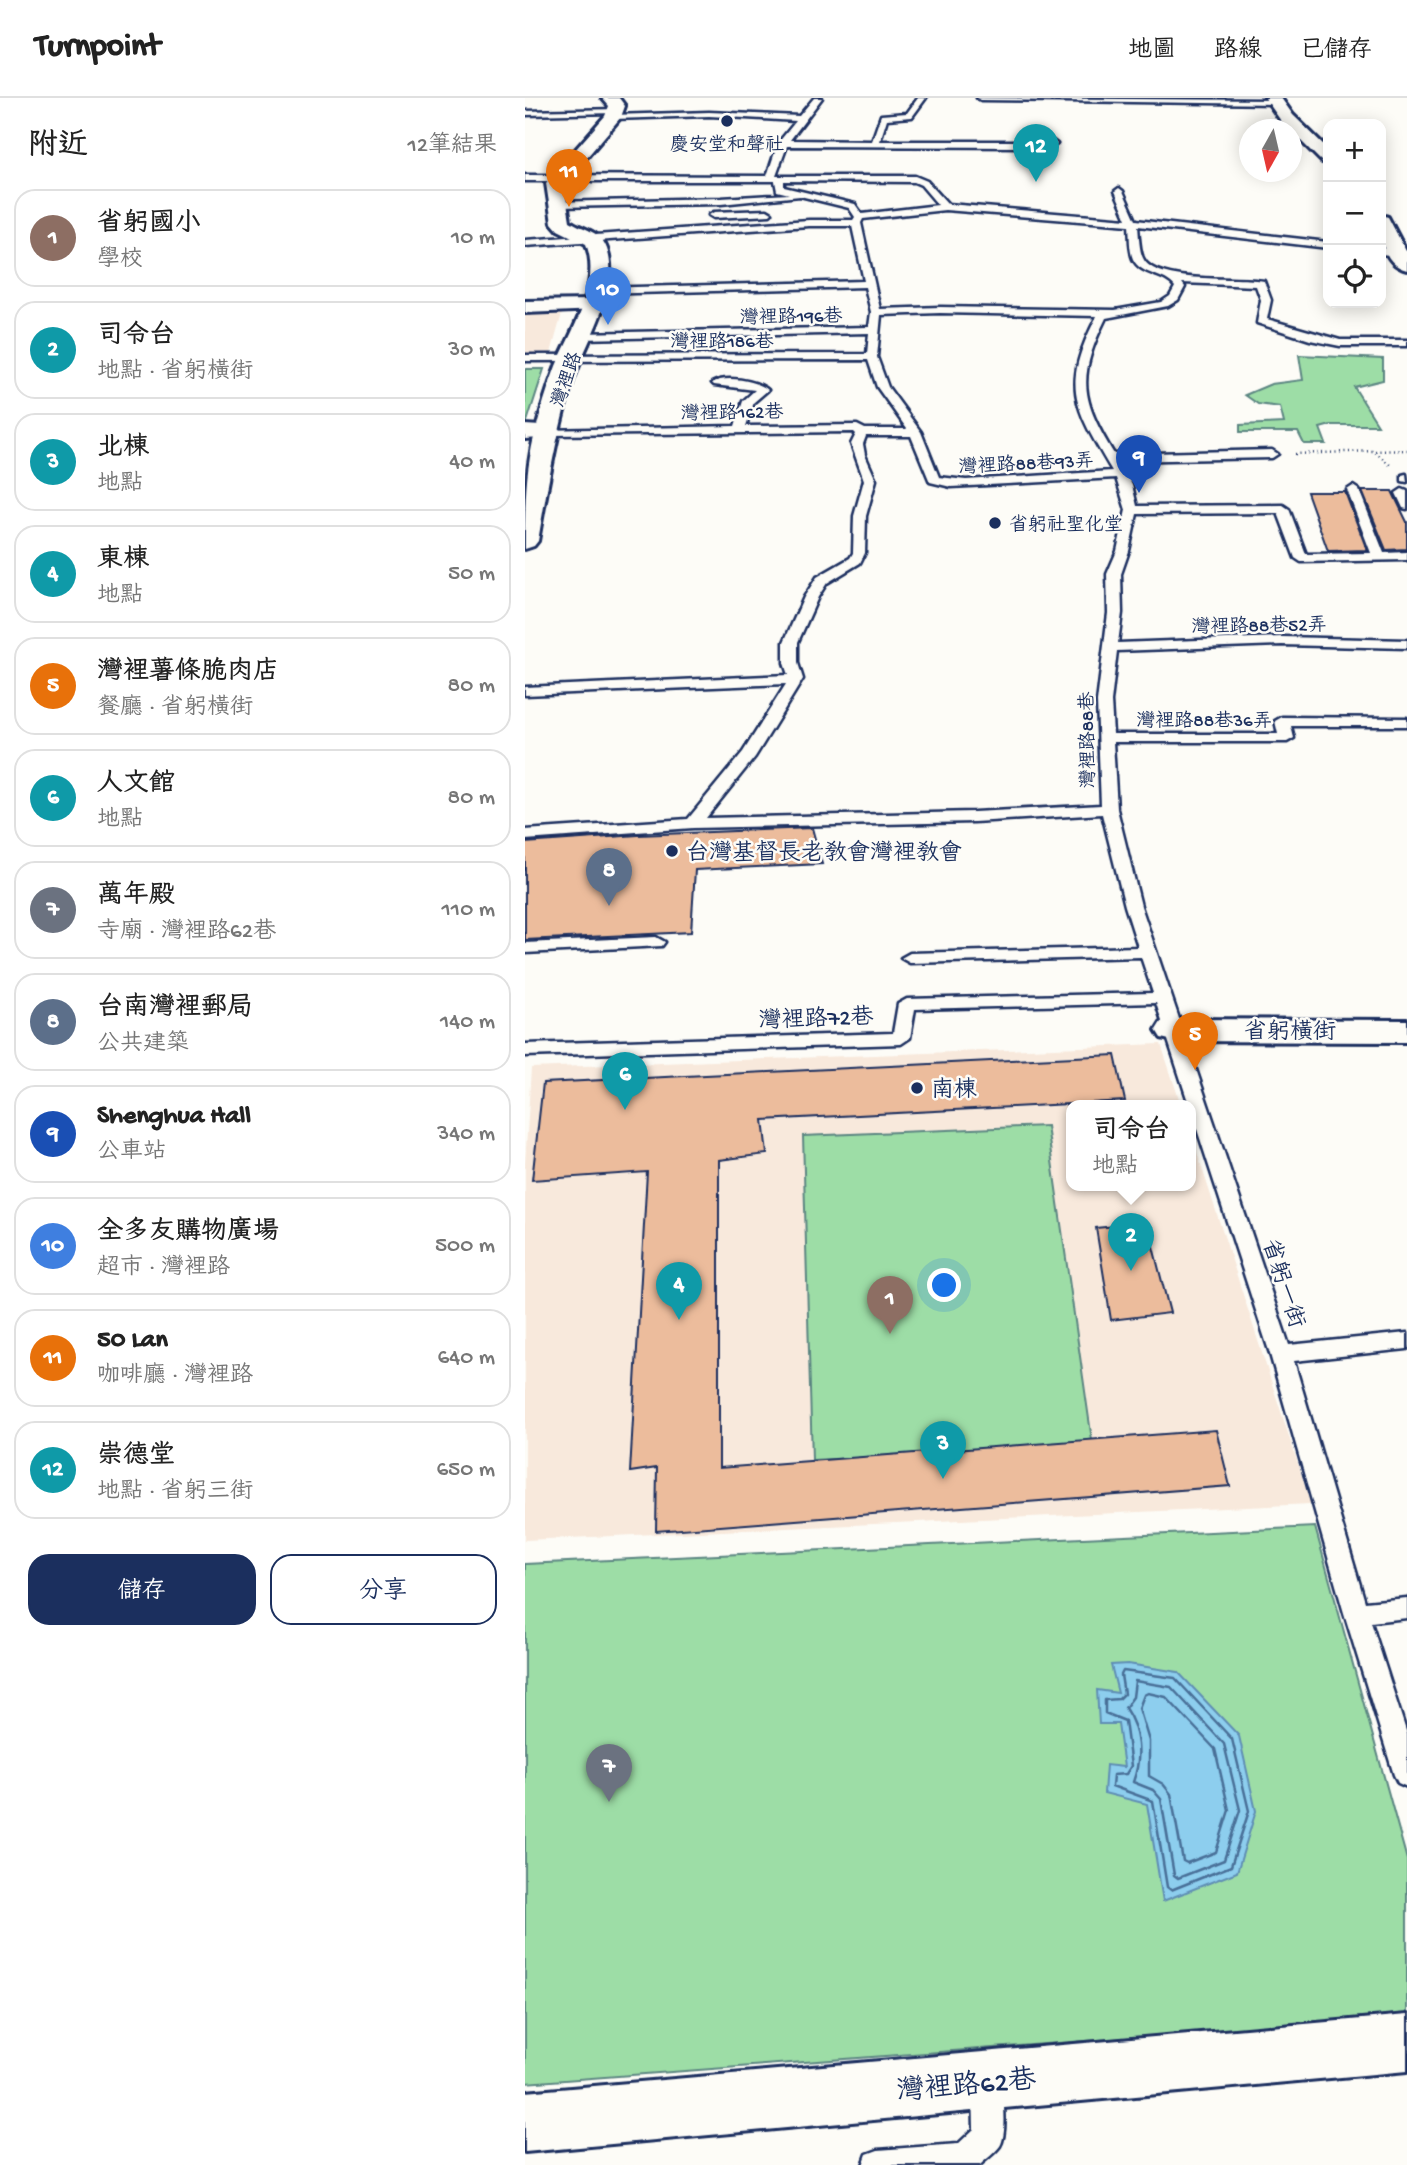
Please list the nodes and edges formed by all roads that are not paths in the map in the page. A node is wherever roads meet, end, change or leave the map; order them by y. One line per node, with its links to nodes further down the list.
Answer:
1 (818, 98): 8 (lane)
2 (922, 98): 10 (lane)
3 (981, 98): 4 (lane)
4 (1060, 99): 5 (lane)
5 (1274, 100): 12 (street)
6 (613, 108): 7 (lane); 8 (lane); 14 (street)
7 (525, 113)
8 (801, 119): 9 (lane)
9 (782, 143): 10 (lane); 15 (lane)
10 (875, 143): 11 (lane)
11 (1053, 144)
12 (1323, 153)
13 (525, 178): 14 (lane)
14 (559, 179): 15 (lane); 18 (street)
15 (775, 179): 17 (lane); 20 (lane)
16 (1119, 191): 25 (lane)
17 (802, 195): 18 (lane); 19 (lane)
18 (556, 204): 27 (street)
19 (852, 206): 21 (lane); 24 (lane, 灣裡路88巷93弄)
20 (945, 207): 24 (lane); 25 (lane)
21 (829, 211)
22 (778, 212): 23 (lane)
23 (714, 215)
24 (858, 220): 27 (lane); 32 (lane, 灣裡路88巷93弄)
25 (1133, 223): 29 (lane); 31 (lane)
26 (1386, 231): 30 (street)
27 (592, 239): 28 (lane); 33 (street, 灣裡路)
28 (525, 243)
29 (1323, 244)
30 (1398, 255)
31 (1175, 280): 36 (lane); 39 (lane)
32 (869, 284): 33 (lane); 35 (lane, 灣裡路88巷93弄)
33 (594, 298): 34 (street); 38 (street, 灣裡路)
34 (525, 307)
35 (876, 312): 36 (lane); 37 (lane, 灣裡路88巷93弄)
36 (1122, 313): 49 (lane)
37 (876, 330): 38 (lane, 灣裡路196巷); 41 (lane, 灣裡路88巷93弄)
38 (580, 336): 40 (street, 灣裡路)
39 (1407, 343)
40 (571, 357): 41 (lane, 灣裡路186巷); 42 (lane, 灣裡路186巷); 45 (street, 灣裡路)
41 (872, 357): 46 (lane, 灣裡路88巷93弄)
42 (525, 358)
43 (718, 383): 44 (lane)
44 (740, 428): 45 (lane, 灣裡路162巷); 47 (lane, 灣裡路162巷)
45 (536, 432): 53 (street, 灣裡路)
46 (915, 432): 47 (lane, 灣裡路162巷); 50 (lane, 灣裡路88巷93弄)
47 (862, 433): 58 (lane)
48 (1272, 454): 49 (lane)
49 (1111, 458): 50 (lane)
50 (1119, 474): 52 (lane)
51 (1353, 490): 54 (lane)
52 (1132, 510): 54 (lane); 57 (lane, 灣裡路88巷)
53 (525, 541)
54 (1379, 556): 55 (lane)
55 (1407, 556)
56 (1407, 644): 57 (lane, 灣裡路88巷52弄)
57 (1111, 647): 61 (lane, 灣裡路88巷)
58 (796, 680): 59 (lane); 63 (lane)
59 (525, 691)
60 (1407, 722): 61 (lane, 灣裡路88巷36弄)
61 (1105, 738): 62 (lane, 灣裡路88巷)
62 (1109, 809): 63 (lane, 灣裡路88巷); 67 (lane, 省躬一街)
63 (693, 823): 64 (lane, 灣裡路88巷)
64 (525, 835)
65 (656, 942): 66 (lane)
66 (525, 948)
67 (1149, 952): 68 (lane); 69 (lane, 省躬一街)
68 (910, 958)
69 (1168, 1014): 70 (street, 省躬橫街); 71 (lane, 灣裡路72巷); 73 (lane, 省躬一街)
70 (1407, 1031)
71 (525, 1050)
72 (1407, 1340): 73 (lane)
73 (1281, 1354): 75 (lane, 省躬一街)
74 (1407, 1608): 75 (lane)
75 (1356, 1613): 76 (lane, 省躬一街)
76 (1407, 1775)
77 (1407, 2043): 78 (street, 灣裡路62巷)
78 (988, 2081): 79 (street, 灣裡路62巷); 80 (lane)
79 (525, 2122)
80 (925, 2162): 81 (lane)
81 (879, 2165)

